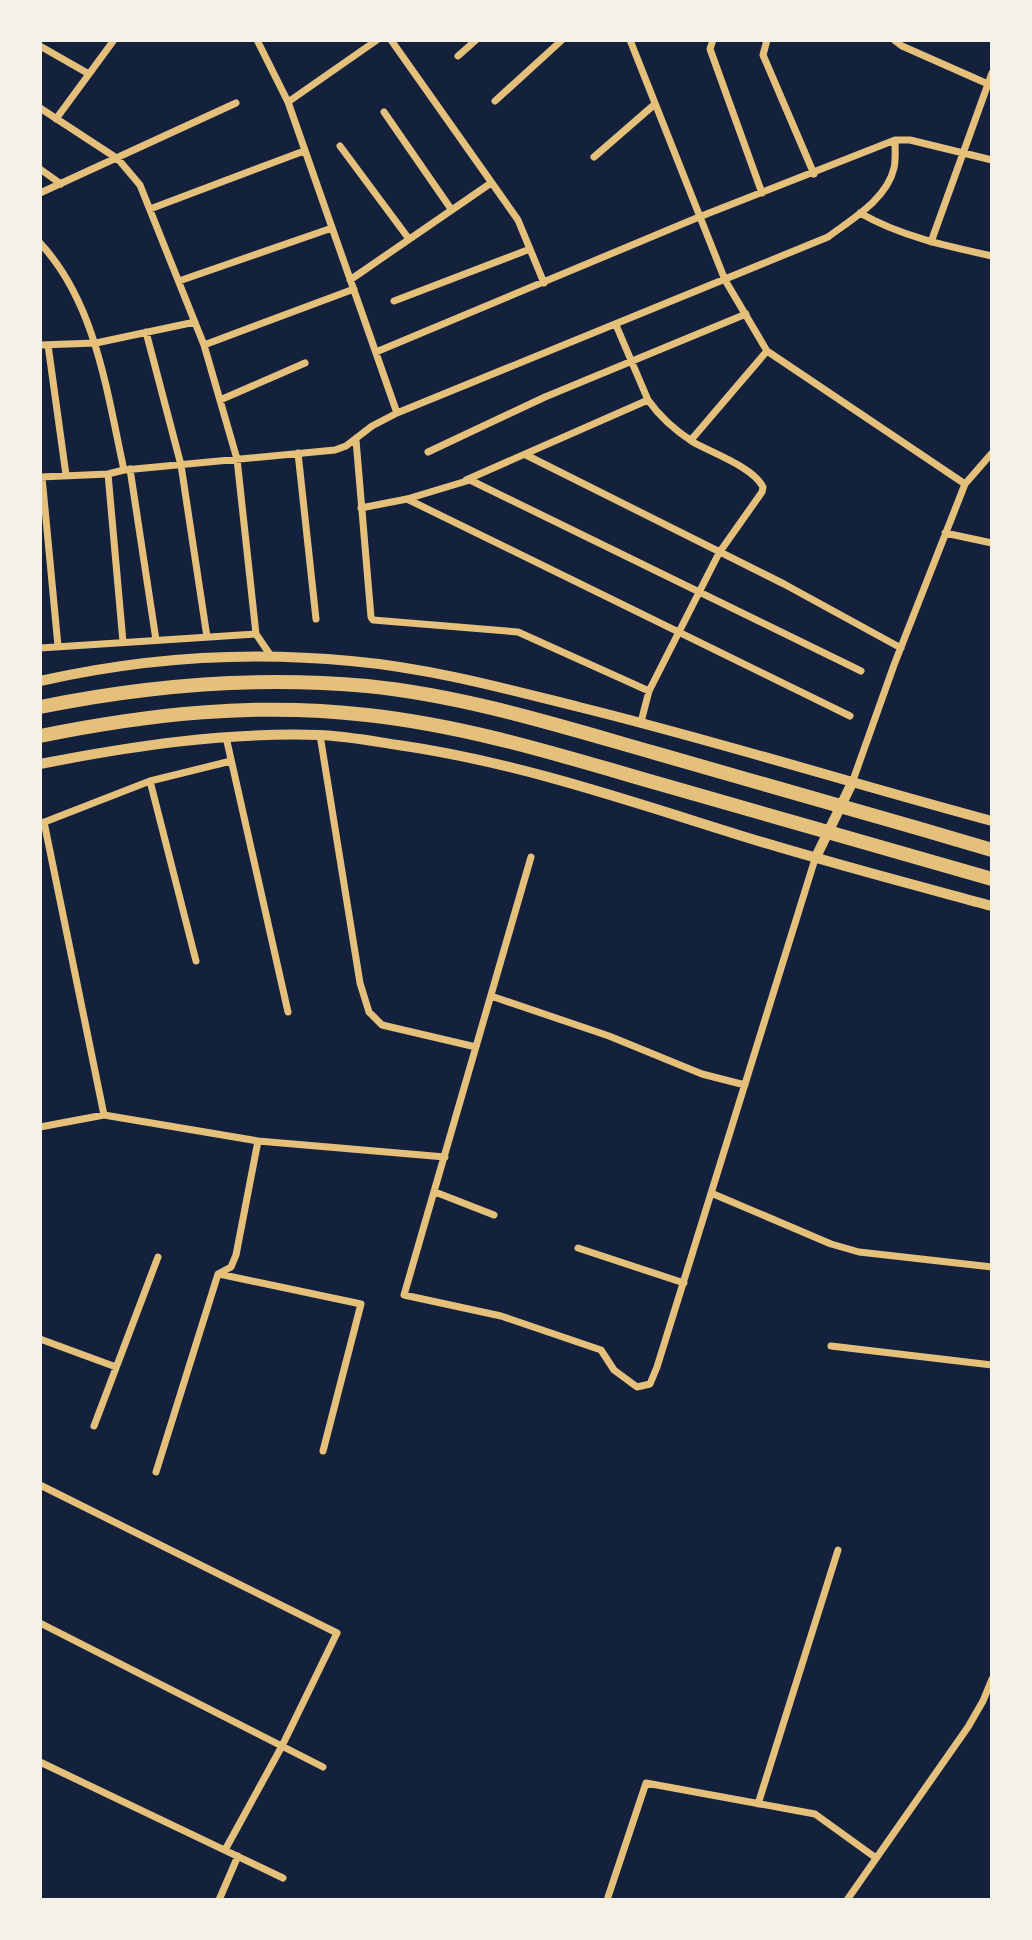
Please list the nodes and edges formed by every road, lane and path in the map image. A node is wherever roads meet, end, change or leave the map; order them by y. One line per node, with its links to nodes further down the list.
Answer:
1 (114, 40): 14 (street)
2 (257, 40): 17 (street)
3 (377, 40): 17 (street)
4 (391, 40): 32 (street)
5 (476, 40): 12 (street)
6 (562, 40): 16 (street)
7 (630, 40): 19 (street)
8 (713, 40): 35 (street)
9 (767, 40): 31 (street)
10 (894, 40): 15 (street)
11 (40, 46): 14 (street)
12 (458, 56)
13 (992, 73): 15 (street)
14 (89, 74): 22 (street)
15 (988, 84): 26 (street)
16 (495, 101)
17 (288, 102): 25 (street)
18 (236, 103): 28 (street)
19 (654, 104): 27 (street); 39 (street)
20 (40, 108): 22 (street)
21 (384, 112): 37 (street)
22 (56, 119): 28 (street)
23 (895, 140): 26 (street); 31 (street); 38 (street)
24 (340, 145): 41 (street)
25 (304, 151): 36 (street); 40 (street)
26 (963, 151): 29 (street); 42 (street)
27 (594, 157)
28 (118, 159): 33 (street); 36 (street)
29 (992, 160)
30 (40, 169): 33 (street)
31 (814, 174): 35 (street)
32 (491, 183): 37 (street); 44 (street)
33 (61, 184): 34 (street)
34 (40, 193)
35 (762, 193): 39 (street)
36 (150, 209): 48 (street)
37 (451, 209): 41 (street)
38 (860, 213): 42 (street); 47 (street)
39 (699, 217): 47 (street); 49 (street)
40 (332, 228): 46 (street); 48 (street)
41 (409, 239): 46 (street)
42 (931, 242): 45 (street)
43 (40, 243): 56 (street)
44 (530, 249): 49 (street); 51 (street)
45 (991, 255)
46 (350, 280): 50 (street)
47 (725, 280): 52 (street); 54 (street)
48 (179, 281): 53 (street)
49 (544, 283): 60 (street)
50 (354, 289): 58 (street); 60 (street)
51 (394, 302)
52 (746, 314): 59 (street); 61 (street)
53 (195, 322): 55 (street); 58 (street)
54 (616, 325): 61 (street); 65 (street)
55 (146, 332): 56 (street); 73 (street)
56 (96, 343): 57 (street); 74 (street)
57 (44, 345): 76 (street)
58 (204, 345): 63 (street)
59 (767, 351): 67 (street); 79 (street)
60 (376, 352): 65 (street)
61 (631, 361): 64 (street); 68 (street)
62 (305, 363): 63 (street)
63 (220, 400): 72 (street)
64 (648, 400): 67 (street); 71 (street)
65 (397, 413): 66 (street)
66 (356, 440): 69 (street); 81 (street)
67 (691, 440): 84 (street)
68 (428, 452)
69 (298, 453): 72 (street); 86 (street)
70 (992, 453): 79 (street)
71 (526, 455): 78 (street); 84 (street)
72 (237, 459): 73 (street); 88 (street)
73 (181, 465): 74 (street); 89 (street)
74 (127, 469): 75 (street); 90 (street)
75 (108, 474): 76 (street); 91 (street)
76 (66, 475): 77 (street)
77 (41, 477): 92 (street)
78 (462, 481): 80 (street); 85 (street)
79 (965, 484): 82 (street)
80 (407, 499): 81 (street); 87 (street)
81 (361, 508): 98 (street)
82 (946, 533): 83 (street); 94 (street)
83 (992, 543)
84 (719, 553): 85 (street); 94 (street)
85 (699, 593): 87 (street); 96 (street)
86 (316, 619)
87 (678, 633): 98 (street); 100 (street)
88 (256, 634): 89 (street); 95 (street)
89 (206, 637): 90 (street)
90 (156, 640): 91 (street)
91 (123, 642): 92 (street)
92 (58, 646): 93 (street)
93 (40, 648)
94 (901, 648): 108 (street)
95 (271, 656): 97 (street); 101 (street)
96 (861, 671)
97 (40, 681)
98 (649, 691): 101 (street)
99 (40, 707): 111 (highway)
100 (850, 716)
101 (641, 722): 108 (street)
102 (320, 735): 104 (street); 113 (street); 119 (street)
103 (40, 736): 114 (highway)
104 (226, 737): 105 (street); 106 (street)
105 (231, 761): 107 (street); 118 (street)
106 (40, 764)
107 (150, 781): 110 (street); 116 (street)
108 (852, 783): 109 (street); 113 (street)
109 (992, 821)
110 (42, 823): 121 (street)
111 (992, 850)
112 (531, 857): 117 (street)
113 (815, 859): 115 (street); 120 (street)
114 (992, 879)
115 (992, 906)
116 (196, 961)
117 (491, 996): 119 (street); 120 (street)
118 (288, 1012)
119 (476, 1047): 124 (street)
120 (745, 1086): 126 (street)
121 (104, 1115): 122 (street); 123 (street)
122 (40, 1127)
123 (258, 1141): 124 (street); 131 (street)
124 (445, 1157): 125 (street)
125 (435, 1192): 127 (street); 132 (street)
126 (711, 1193): 130 (street); 132 (street)
127 (494, 1215)
128 (578, 1248): 132 (street)
129 (158, 1257): 136 (street)
130 (992, 1267)
131 (218, 1274): 138 (street); 139 (street)
132 (684, 1283)
133 (40, 1339): 136 (street)
134 (831, 1346): 135 (street)
135 (992, 1366)
136 (116, 1367): 137 (street)
137 (94, 1426)
138 (324, 1451)
139 (156, 1472)
140 (40, 1485): 144 (street)
141 (838, 1550): 147 (street)
142 (40, 1623): 144 (street)
143 (992, 1679): 150 (street)
144 (282, 1746): 146 (street); 148 (street)
145 (40, 1762): 148 (street)
146 (323, 1767)
147 (758, 1804): 150 (street); 153 (street)
148 (225, 1850): 149 (street)
149 (237, 1856): 151 (street); 152 (street)
150 (876, 1858): 154 (street)
151 (283, 1878)
152 (219, 1900)
153 (607, 1900)
154 (848, 1900)

